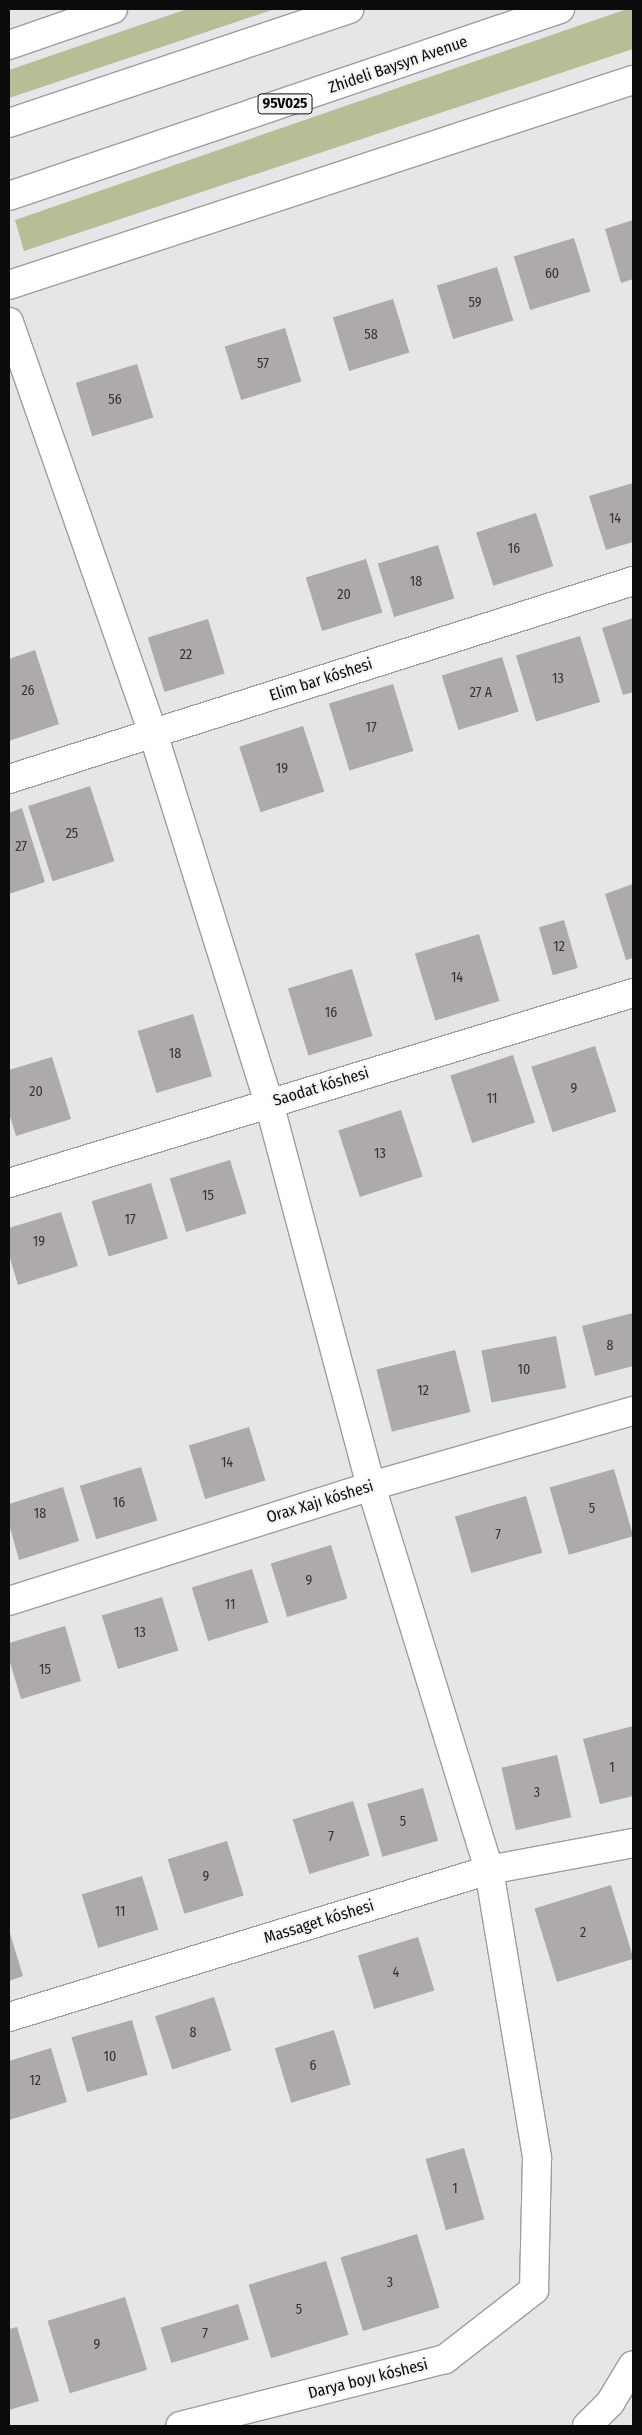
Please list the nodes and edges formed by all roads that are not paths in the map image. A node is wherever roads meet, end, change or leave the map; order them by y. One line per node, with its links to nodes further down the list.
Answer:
1 (113, 9): 4 (street)
2 (349, 9): 6 (street)
3 (560, 9): 7 (street, Zhideli Baysyn Avenue / 95V025)
4 (9, 45)
5 (633, 80): 8 (street)
6 (9, 123)
7 (9, 196)
8 (9, 285)
9 (9, 322): 11 (street)
10 (633, 581): 11 (street, Elim bar kóshesi)
11 (153, 733): 12 (street, Elim bar kóshesi); 14 (street)
12 (9, 778)
13 (633, 993): 14 (street, Saodat kóshesi)
14 (269, 1103): 15 (street, Saodat kóshesi); 17 (street)
15 (9, 1183)
16 (633, 1411): 17 (street, Orax Xajı kóshesi)
17 (370, 1486): 18 (street, Orax Xajı kóshesi); 20 (street)
18 (9, 1601)
19 (633, 1843): 20 (street, Massaget kóshesi)
20 (489, 1870): 21 (street, Massaget kóshesi); 23 (street, Darya boyı kóshesi)
21 (9, 2017)
22 (633, 2366): 24 (street)
23 (180, 2426)
24 (587, 2426)

